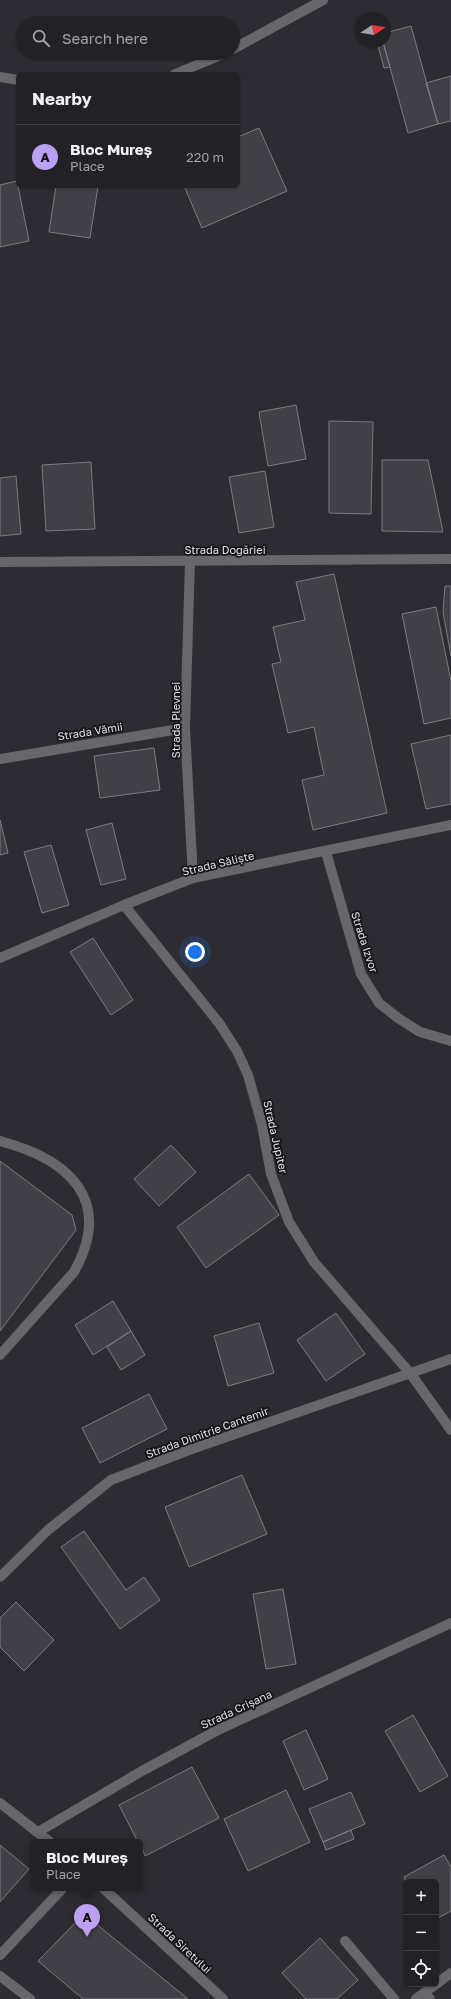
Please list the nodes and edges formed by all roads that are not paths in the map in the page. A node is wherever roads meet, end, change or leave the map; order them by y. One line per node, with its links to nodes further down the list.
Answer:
1 (323, 0): 2 (street)
2 (240, 45)
3 (209, 60): 4 (street)
4 (180, 72)
5 (0, 77): 6 (street)
6 (16, 80)
7 (451, 559): 8 (street, Strada Dogăriei)
8 (190, 561): 9 (street, Strada Dogăriei); 10 (street, Strada Plevnei)
9 (0, 562)
10 (185, 728): 11 (street, Strada Vămii); 14 (street, Strada Plevnei)
11 (0, 759)
12 (451, 826): 13 (street, Strada Săliște)
13 (326, 852): 14 (street, Strada Săliște); 17 (street, Strada Izvor)
14 (194, 878): 15 (street, Strada Săliște)
15 (124, 905): 16 (street, Strada Săliște); 21 (street, Strada Jupiter)
16 (0, 958)
17 (451, 1041)
18 (0, 1141): 19 (street)
19 (0, 1355)
20 (451, 1359): 21 (street, Strada Dimitrie Cantemir)
21 (410, 1373): 22 (street, Strada Jupiter); 23 (street, Strada Dimitrie Cantemir)
22 (451, 1430)
23 (0, 1577)
24 (451, 1623): 26 (street, Strada Crișana)
25 (0, 1803): 26 (street)
26 (38, 1832): 27 (street)
27 (46, 1839)
28 (60, 1891): 31 (street)
29 (106, 1891): 36 (street, Strada Siretului)
30 (345, 1941): 37 (street)
31 (0, 1955)
32 (451, 1973): 34 (street)
33 (0, 1976): 35 (street)
34 (424, 1997)
35 (30, 1999)
36 (223, 1999)
37 (394, 1999)

